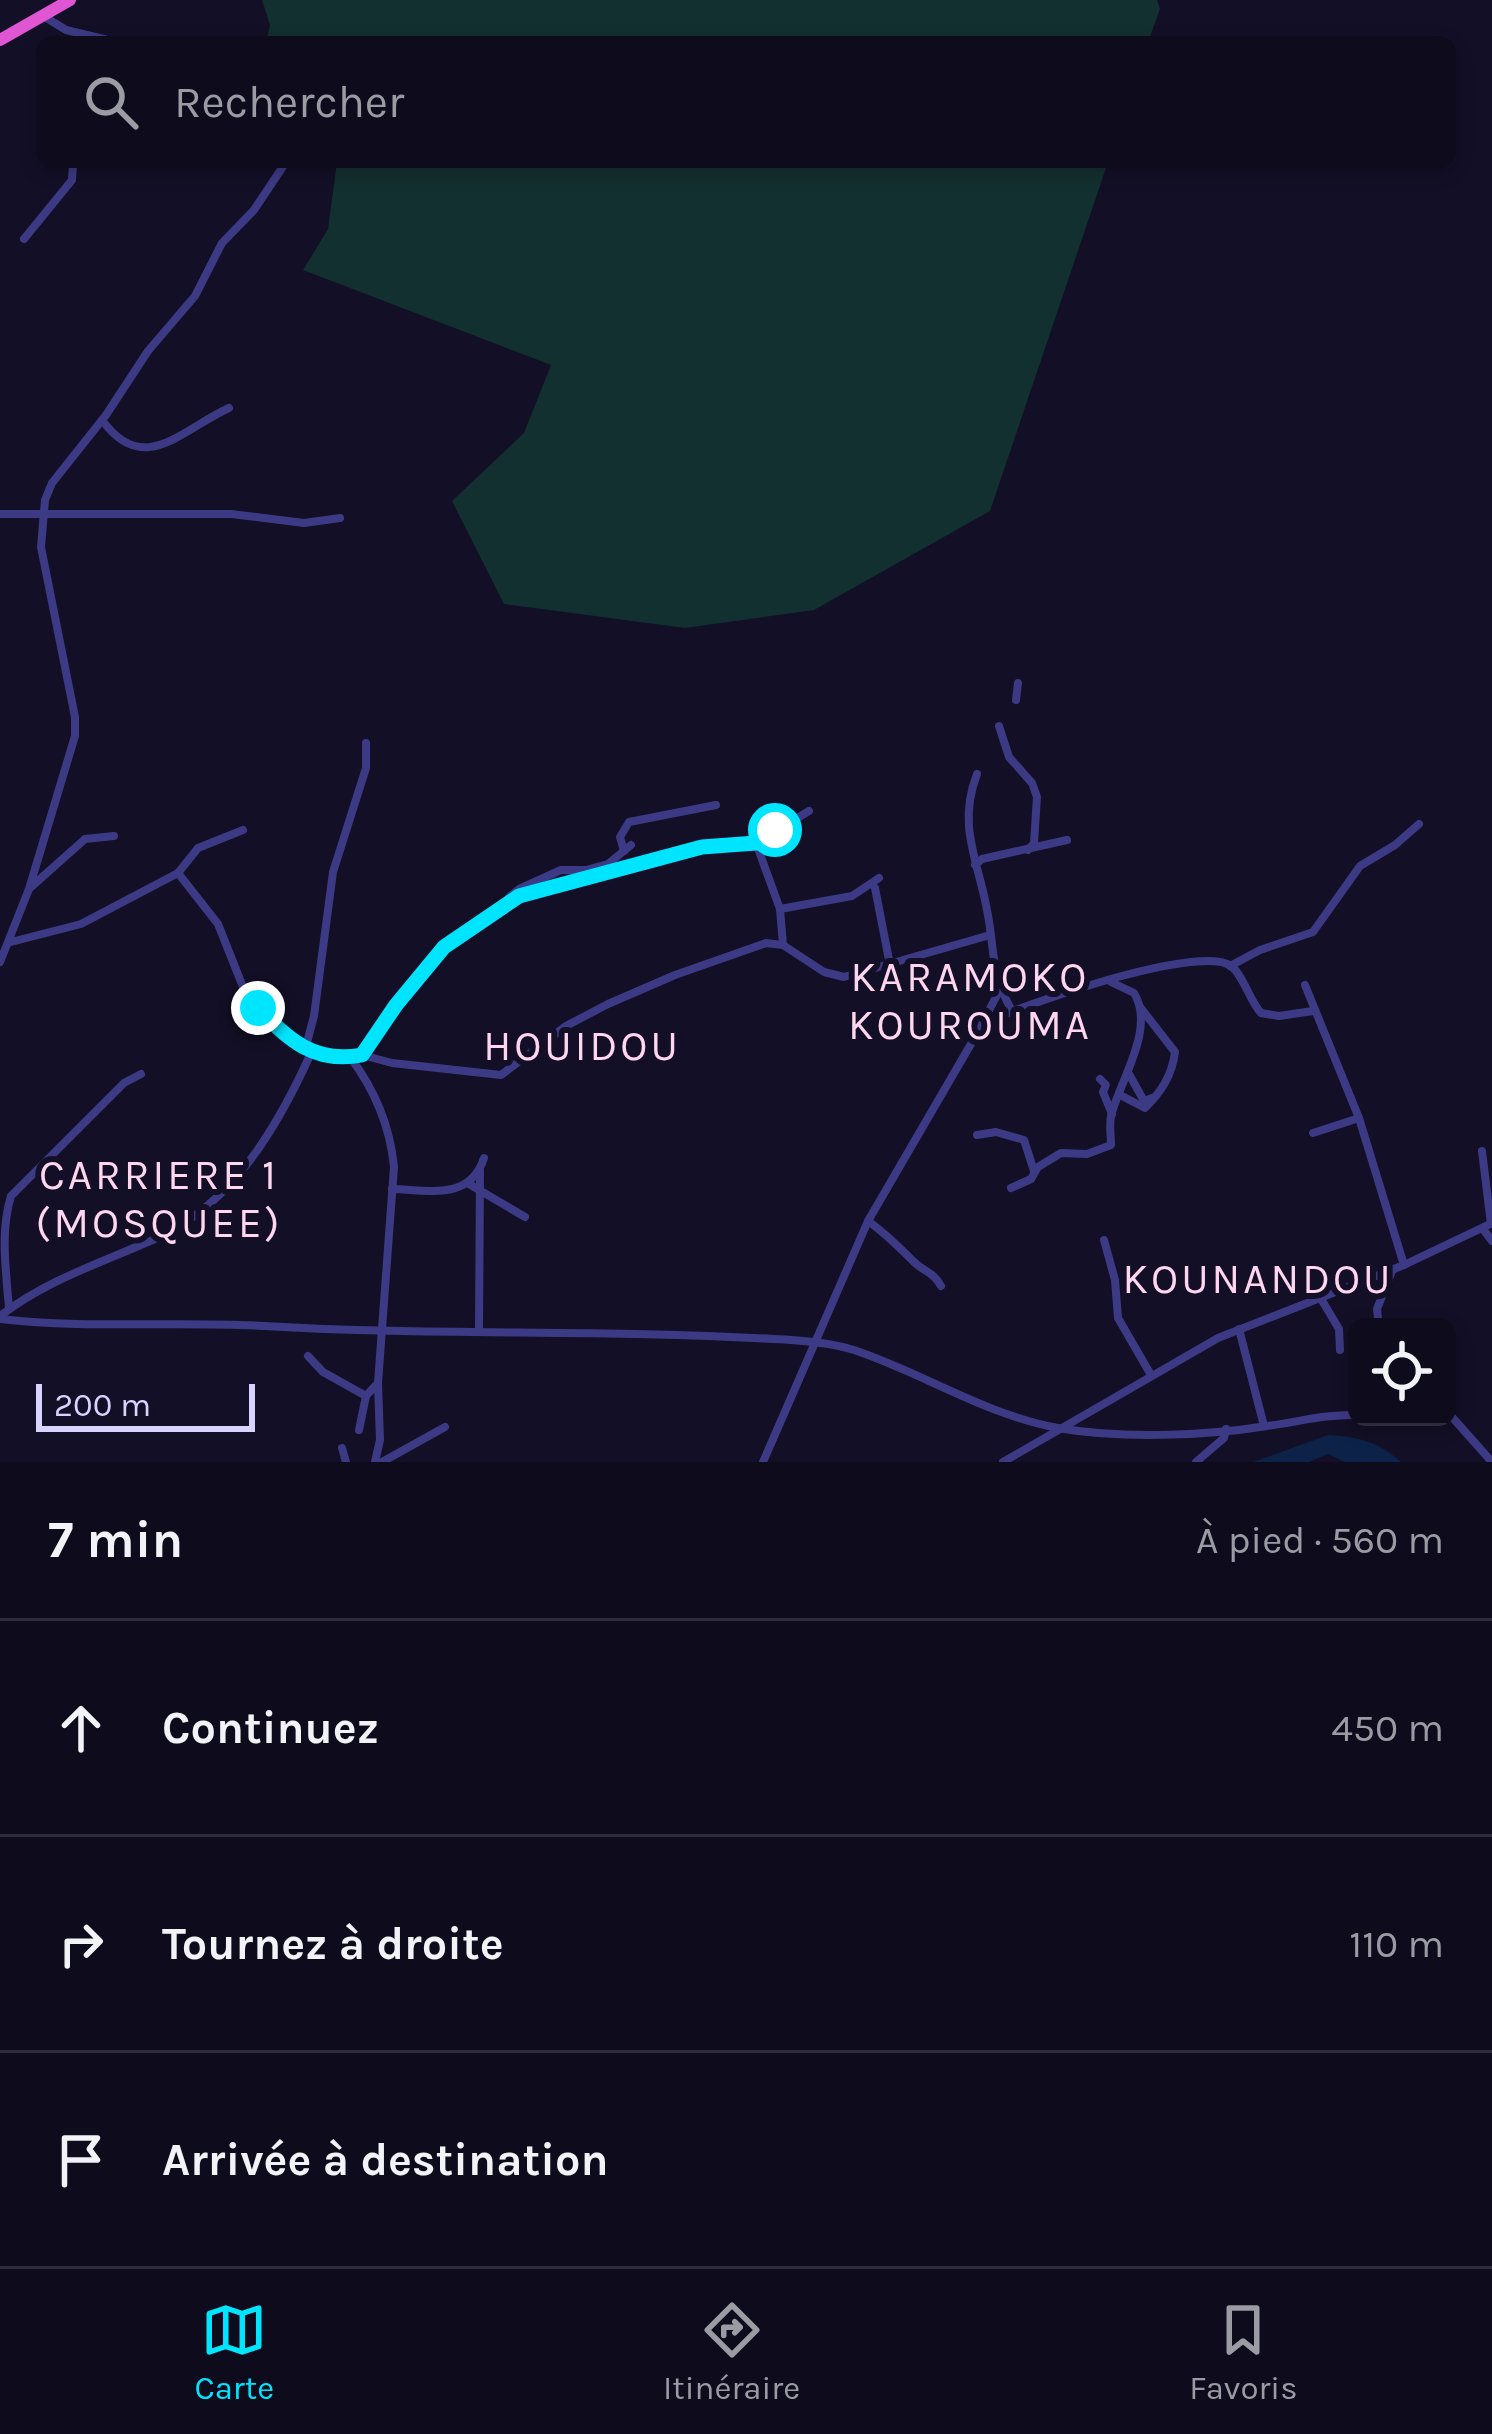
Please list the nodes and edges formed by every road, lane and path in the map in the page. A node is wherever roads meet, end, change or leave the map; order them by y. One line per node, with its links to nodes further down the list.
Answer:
1 (70, 0): 2 (highway)
2 (45, 16): 3 (street); 4 (highway)
3 (84, 36)
4 (0, 40)
5 (71, 168): 7 (street)
6 (282, 168): 9 (street)
7 (24, 239)
8 (230, 408): 9 (street)
9 (102, 420): 11 (street)
10 (0, 514): 11 (street)
11 (41, 514): 12 (street); 28 (street)
12 (340, 518)
13 (1018, 683): 14 (street)
14 (1016, 700)
15 (999, 726): 25 (street)
16 (366, 743): 45 (street)
17 (977, 774): 26 (street)
18 (716, 805): 29 (street)
19 (808, 812): 24 (street)
20 (1419, 824): 36 (street)
21 (243, 830): 27 (street)
22 (114, 836): 28 (street)
23 (1067, 840): 25 (street)
24 (756, 843): 29 (street); 30 (street)
25 (1028, 850): 26 (street)
26 (975, 865): 31 (street)
27 (178, 873): 32 (street); 45 (street)
28 (29, 889): 32 (street)
29 (500, 907): 46 (street)
30 (780, 909): 33 (street); 35 (street)
31 (990, 935): 35 (street); 40 (street)
32 (9, 942): 34 (street)
33 (783, 945): 35 (street); 46 (street)
34 (0, 962)
35 (890, 964)
36 (1230, 966): 38 (street); 43 (street)
37 (1009, 972): 40 (street)
38 (1110, 981): 41 (street); 42 (street)
39 (1305, 985): 43 (street)
40 (1000, 989): 42 (street); 44 (street)
41 (1139, 1006): 48 (street); 52 (street)
42 (1011, 1009): 44 (street)
43 (1313, 1011): 54 (street)
44 (982, 1025): 66 (street)
45 (308, 1052): 47 (street); 74 (street)
46 (362, 1055): 47 (street)
47 (350, 1058): 63 (street)
48 (1129, 1072): 51 (street); 52 (street)
49 (141, 1074): 74 (street)
50 (1100, 1079): 53 (street)
51 (1120, 1095): 52 (street); 53 (street)
52 (1155, 1097)
53 (1112, 1114): 60 (street)
54 (1359, 1118): 55 (street); 70 (street)
55 (1313, 1132)
56 (977, 1136): 60 (street)
57 (484, 1158): 59 (street)
58 (1486, 1159): 67 (street)
59 (480, 1171): 61 (street); 64 (street)
60 (1034, 1173): 62 (street)
61 (469, 1184): 63 (street); 64 (street)
62 (1011, 1188)
63 (392, 1189): 78 (street)
64 (480, 1191): 65 (street); 79 (street)
65 (525, 1217)
66 (868, 1221): 72 (street); 80 (street)
67 (1489, 1225): 69 (street); 70 (street)
68 (1104, 1240): 83 (street)
69 (1492, 1241)
70 (1404, 1265): 71 (street)
71 (1393, 1270): 73 (street); 76 (street)
72 (940, 1286)
73 (1320, 1297): 77 (street); 81 (street)
74 (9, 1309): 75 (street)
75 (0, 1318): 78 (street)
76 (1378, 1318)
77 (1239, 1329): 83 (street); 89 (street)
78 (385, 1330): 79 (street); 84 (street)
79 (479, 1331): 80 (street)
80 (814, 1342): 90 (street); 96 (street)
81 (1340, 1350)
82 (308, 1356): 85 (street)
83 (1151, 1375): 90 (street)
84 (378, 1383): 85 (street); 95 (street)
85 (366, 1396): 91 (street)
86 (1348, 1415): 89 (street)
87 (1456, 1422): 99 (street)
88 (445, 1427): 95 (street)
89 (1264, 1427): 92 (street)
90 (1058, 1428): 92 (street); 97 (street)
91 (359, 1430)
92 (1226, 1430): 98 (street)
93 (342, 1448): 94 (street)
94 (346, 1462)
95 (379, 1462)
96 (763, 1462)
97 (1003, 1462)
98 (1196, 1462)
99 (1492, 1462)

